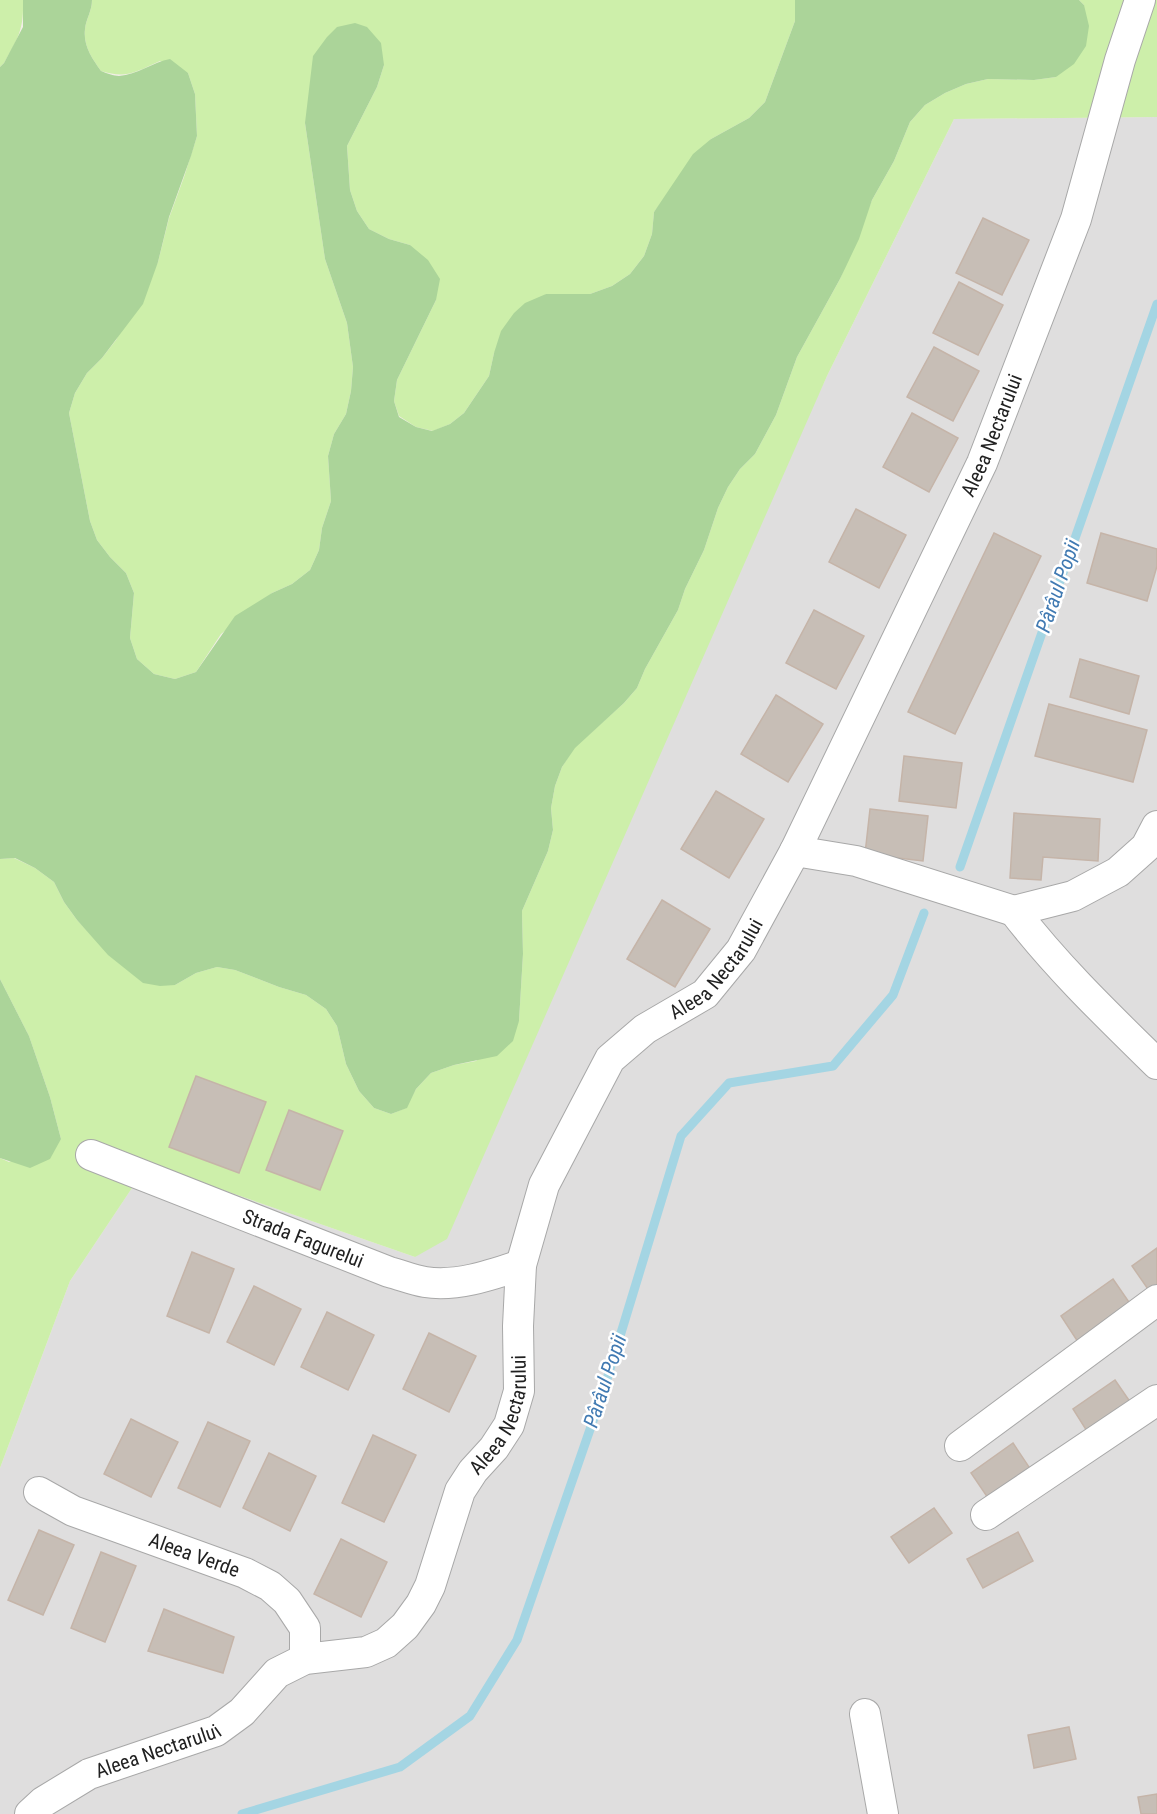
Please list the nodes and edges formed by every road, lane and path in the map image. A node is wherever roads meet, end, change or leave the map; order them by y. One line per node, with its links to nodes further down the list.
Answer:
1 (1140, 0): 3 (street, Aleea Nectarului)
2 (1157, 826): 4 (street)
3 (795, 851): 4 (street); 7 (street, Aleea Nectarului)
4 (1014, 911): 5 (street)
5 (1157, 1064)
6 (91, 1155): 7 (street, Strada Fagurelui)
7 (521, 1265): 13 (street, Aleea Nectarului)
8 (1157, 1300): 10 (street)
9 (1157, 1400): 12 (street)
10 (960, 1446)
11 (39, 1492): 13 (street, Aleea Verde)
12 (986, 1515)
13 (305, 1659): 15 (street, Aleea Nectarului)
14 (865, 1714): 16 (street)
15 (30, 1814)
16 (883, 1814)

